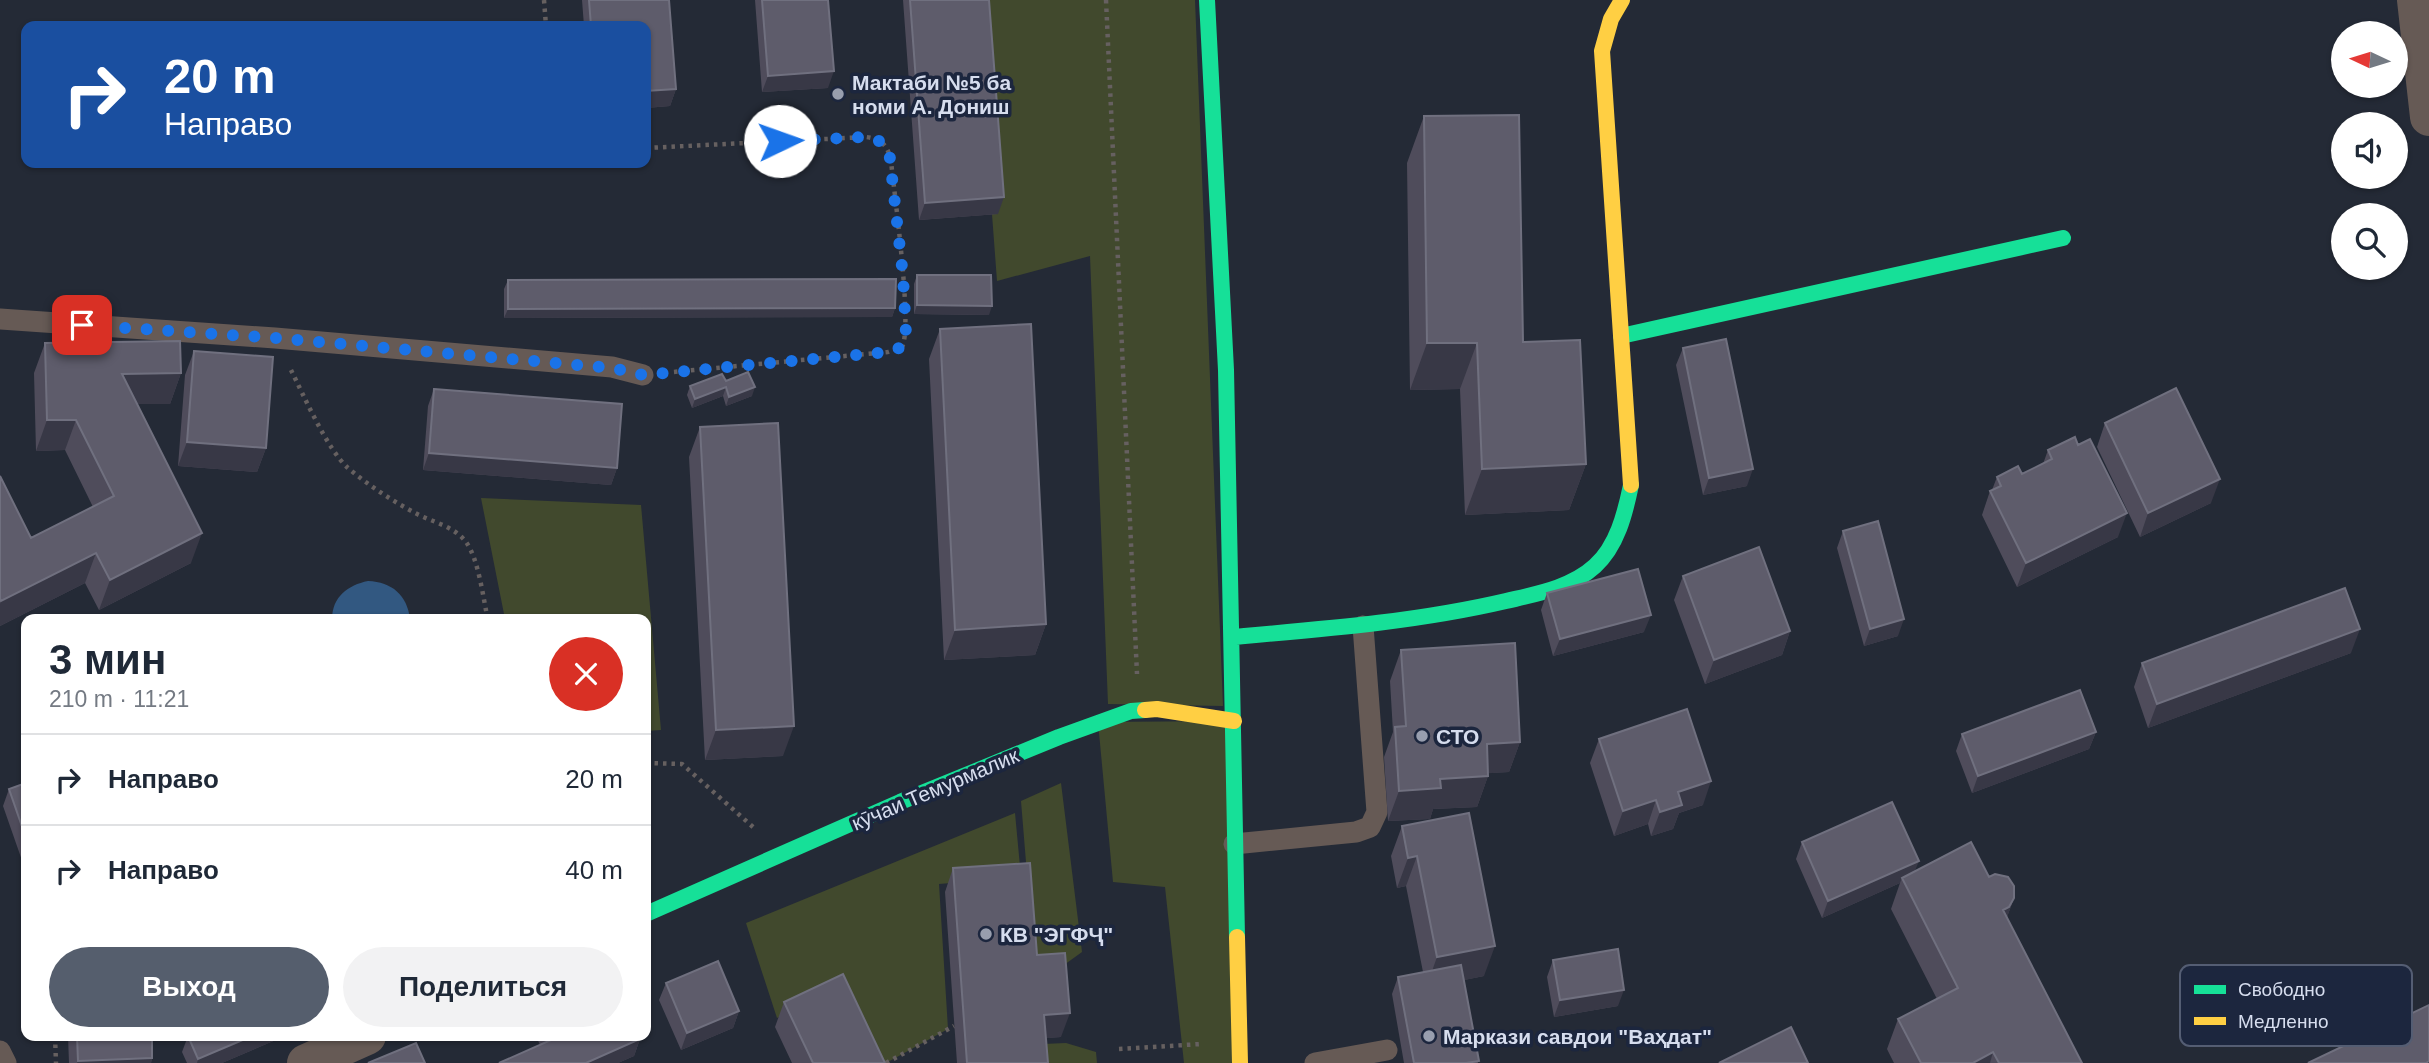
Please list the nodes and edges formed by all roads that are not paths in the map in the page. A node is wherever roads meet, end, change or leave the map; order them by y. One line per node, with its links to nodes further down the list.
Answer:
1 (1207, 0): 10 (main road)
2 (1622, 0): 7 (main road)
3 (2416, 0): 4 (street)
4 (2429, 117)
5 (2063, 238): 7 (main road)
6 (0, 319): 8 (lane)
7 (1621, 335): 9 (main road)
8 (643, 375)
9 (1363, 626): 10 (main road); 12 (lane)
10 (1232, 637): 11 (main road)
11 (1234, 721): 12 (main road); 13 (main road, кӯчаи Темурмалик)
12 (1234, 844): 19 (main road)
13 (651, 912)
14 (355, 1041): 18 (street)
15 (1387, 1049): 20 (lane)
16 (0, 1051): 17 (lane)
17 (6, 1063)
18 (306, 1063)
19 (1240, 1063)
20 (1315, 1063)

